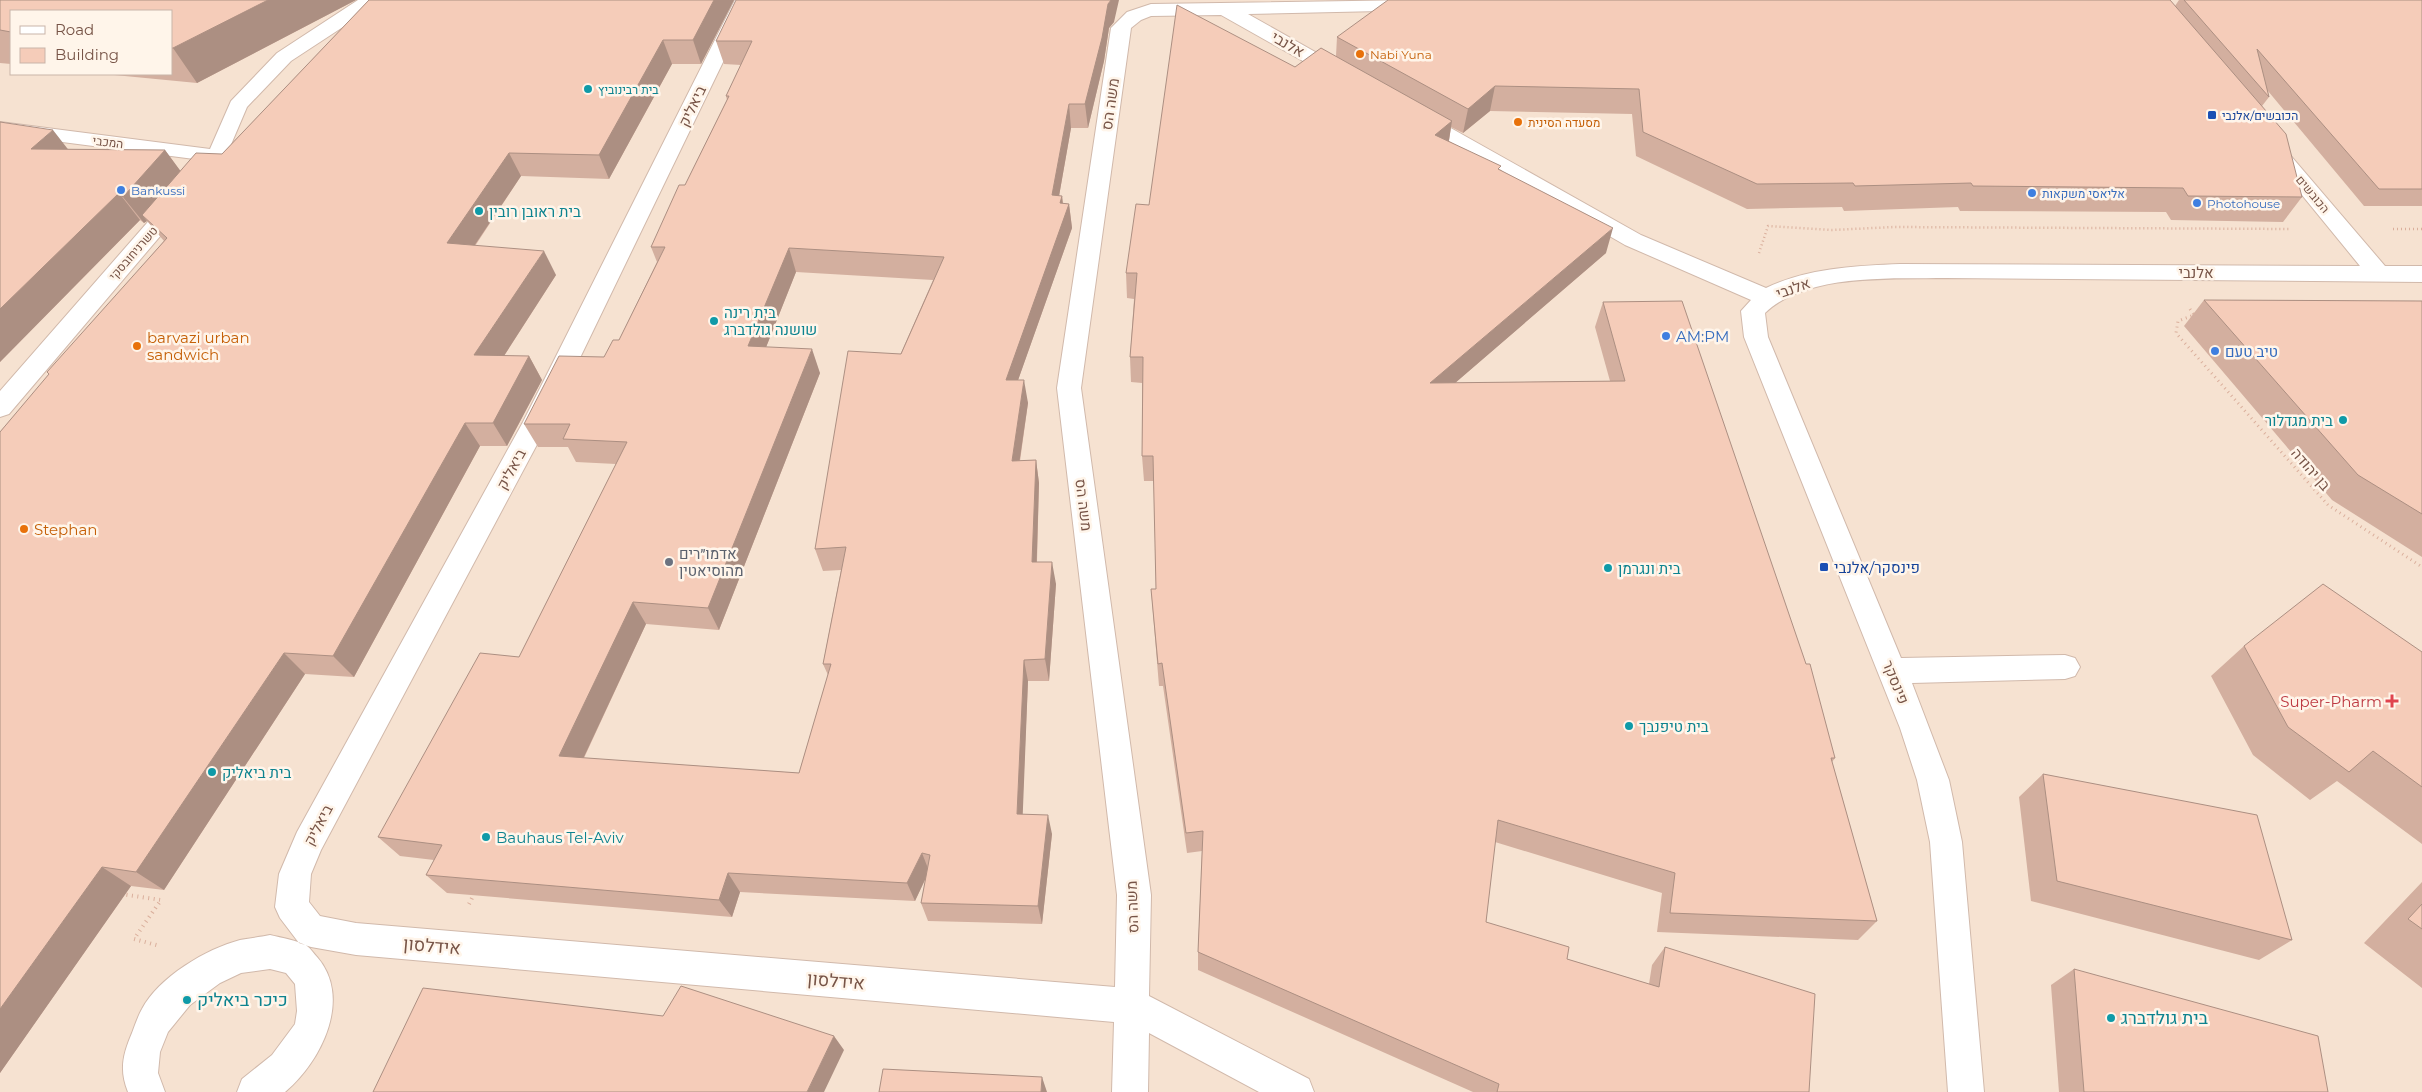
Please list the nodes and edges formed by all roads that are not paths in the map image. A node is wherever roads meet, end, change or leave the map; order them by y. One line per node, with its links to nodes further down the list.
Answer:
1 (371, 0): 9 (street, טשרניחובסקי)
2 (744, 0): 16 (street, ביאליק)
3 (1215, 4): 4 (street, משה הס); 5 (street, אלנבי); 18 (street, משה הס)
4 (1435, 6)
5 (1359, 85)
6 (1402, 109): 12 (street, אלנבי)
7 (0, 128): 9 (street, המכבי)
8 (2260, 132): 10 (street, הכובשים)
9 (216, 156): 13 (street, טשרניחובסקי)
10 (2379, 274): 11 (street, אלנבי); 12 (street, אלנבי)
11 (2422, 274)
12 (1766, 297): 15 (street, פינסקר)
13 (0, 408)
14 (2065, 667): 15 (street)
15 (1892, 671): 23 (street, פינסקר)
16 (311, 931): 17 (street); 18 (street, אידלסון)
17 (288, 956): 19 (street); 20 (street)
18 (1133, 1006): 21 (street, משה הס); 22 (street, אידלסון)
19 (147, 1092)
20 (256, 1092)
21 (1130, 1092)
22 (1296, 1092)
23 (1966, 1092)

